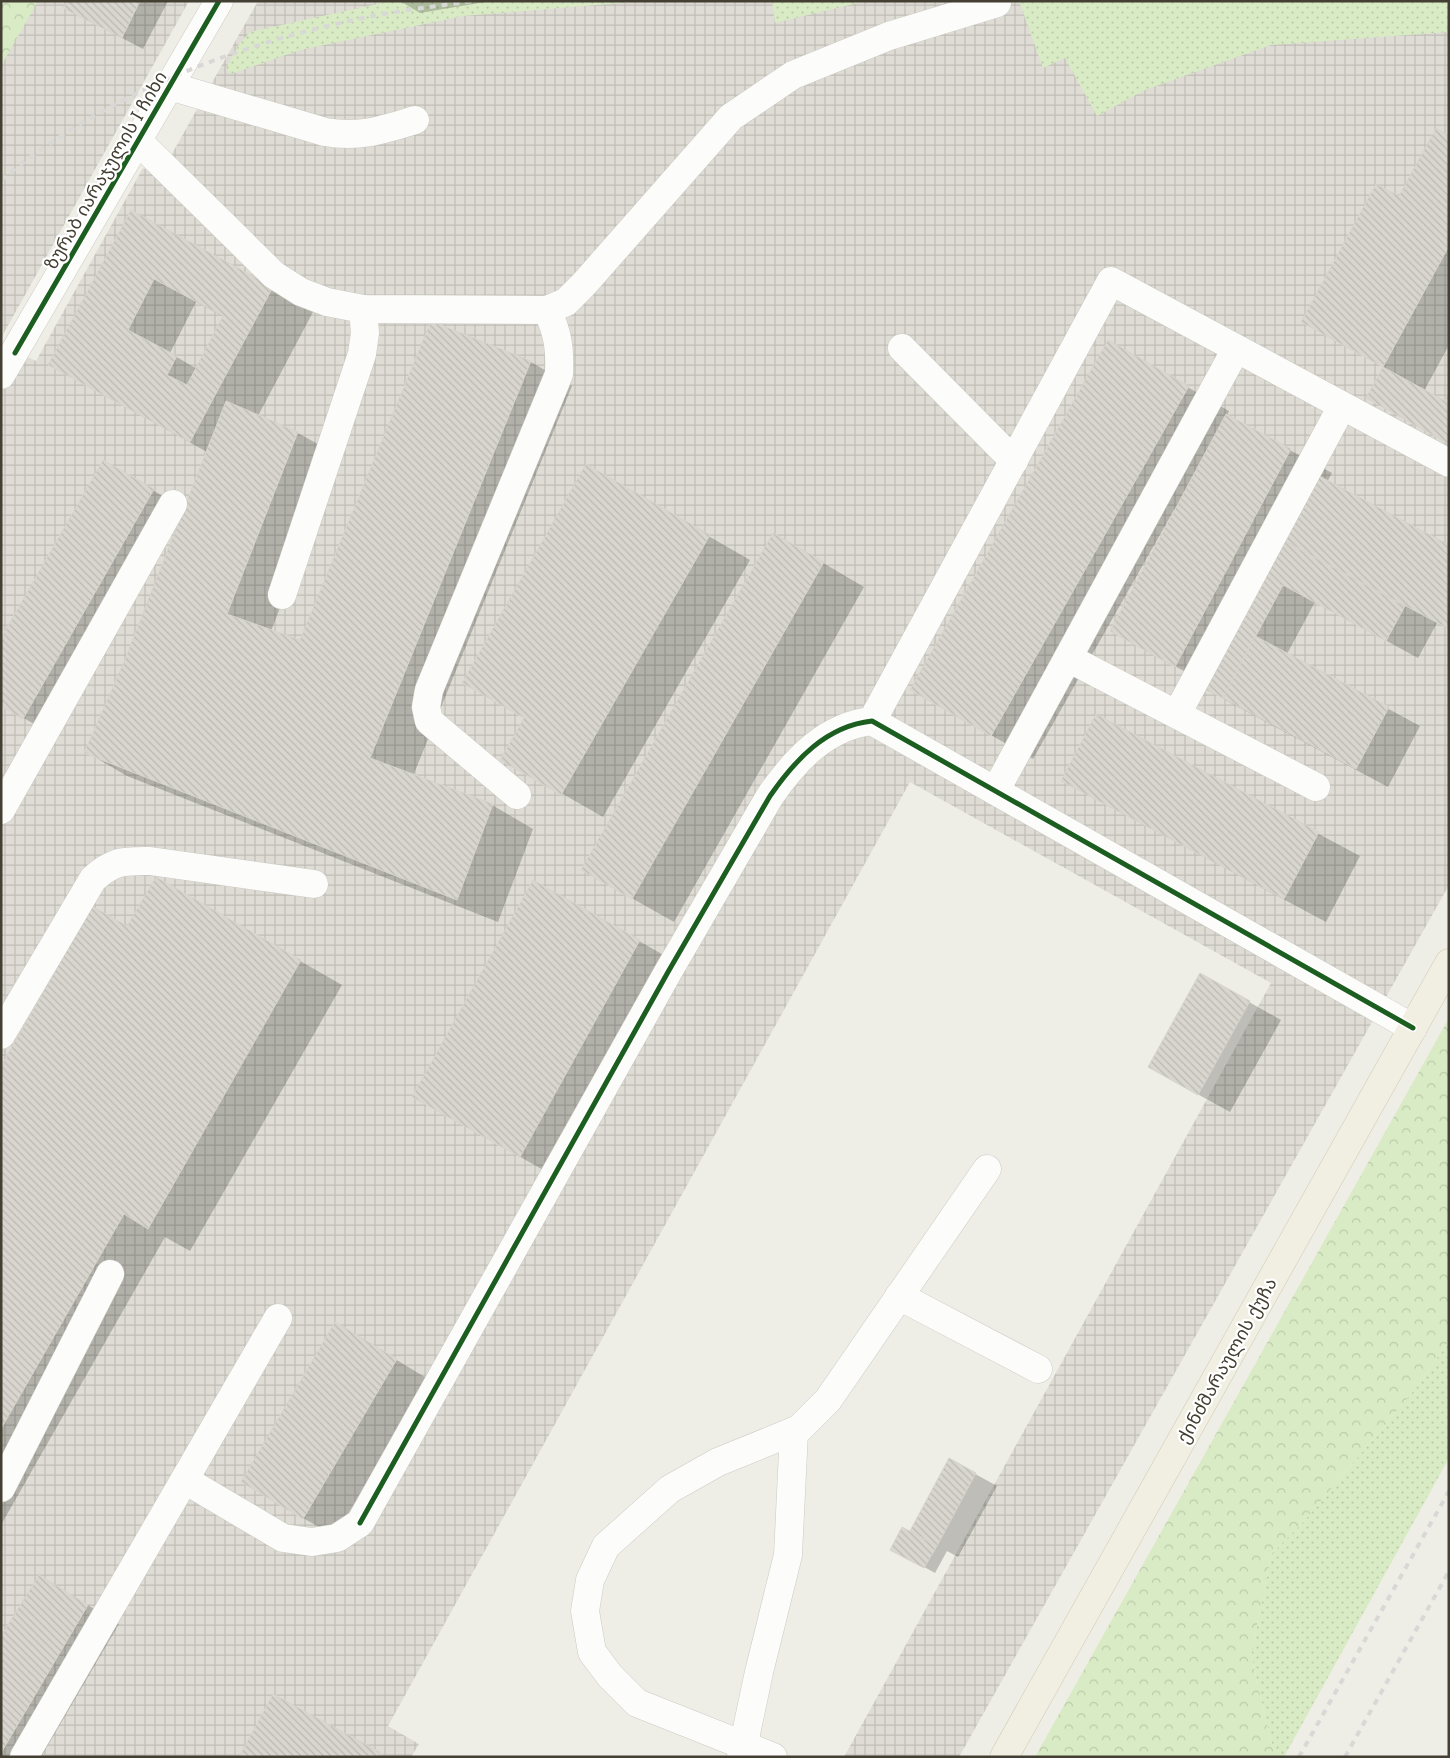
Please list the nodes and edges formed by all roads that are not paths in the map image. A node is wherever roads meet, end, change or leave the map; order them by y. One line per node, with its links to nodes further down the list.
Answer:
1 (219, 1): 3 (street, ზურაბ იარაჯულის I ჩიხი)
2 (997, 3): 7 (street)
3 (170, 86): 4 (street); 5 (street, ზურაბ იარაჯულის I ჩიხი)
4 (416, 120)
5 (138, 141): 6 (street); 10 (street, ზურაბ იარაჯულის I ჩიხი)
6 (363, 309): 7 (street); 15 (street)
7 (547, 310): 21 (street)
8 (902, 348): 12 (street)
9 (1236, 349): 11 (street); 12 (street); 16 (street)
10 (8, 364)
11 (1342, 406): 13 (street); 17 (street)
12 (1014, 461): 18 (street)
13 (1449, 463)
14 (173, 504): 22 (street)
15 (282, 595)
16 (1068, 658): 17 (street); 20 (street)
17 (1177, 714): 19 (street)
18 (872, 721): 20 (street); 33 (street)
19 (1316, 787)
20 (996, 790): 25 (street)
21 (517, 795)
22 (1, 810)
23 (314, 884): 26 (street)
24 (1449, 963): 25 (main road, ქინძმარაულის ქუჩა)
25 (1413, 1028): 38 (main road, ქინძმარაულის ქუჩა)
26 (1, 1035)
27 (987, 1169): 29 (street)
28 (110, 1274): 34 (street)
29 (900, 1296): 31 (street); 32 (street)
30 (278, 1318): 33 (street)
31 (1038, 1369)
32 (794, 1431): 35 (street); 35 (street)
33 (184, 1480): 36 (street)
34 (1, 1488)
35 (742, 1751): 37 (street)
36 (24, 1757)
37 (773, 1757)
38 (1004, 1757)

